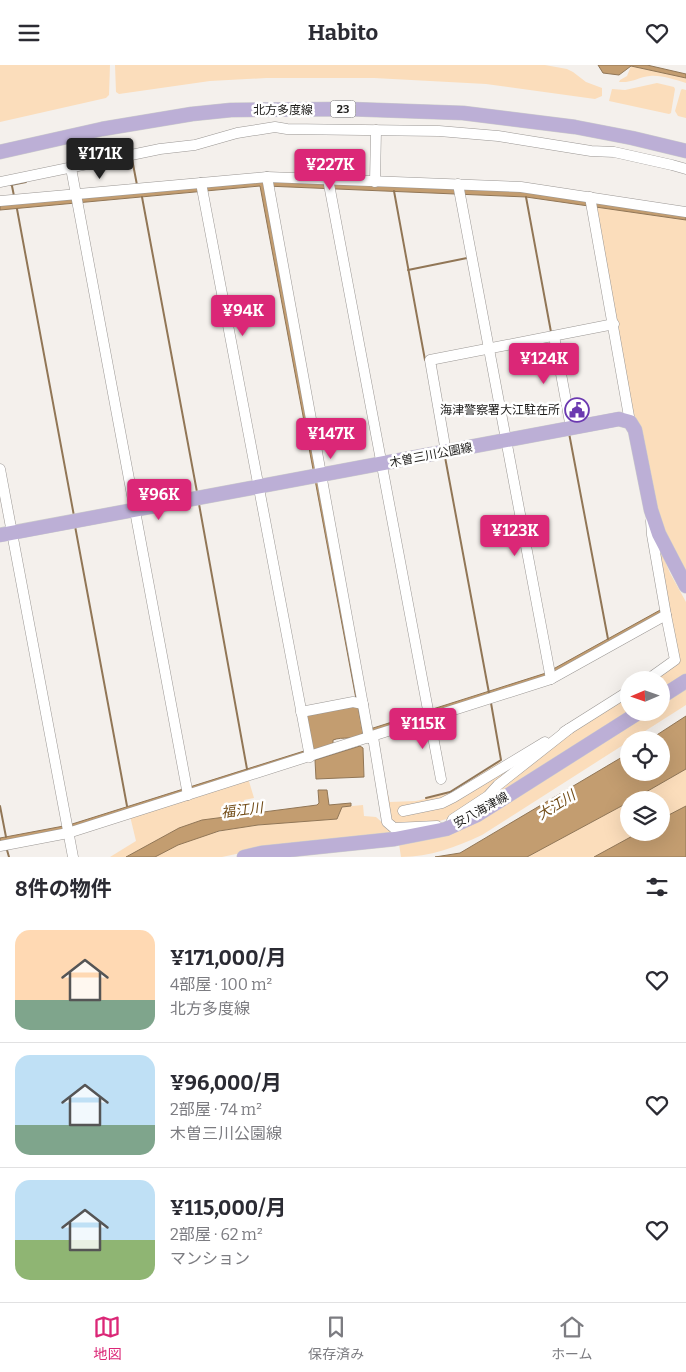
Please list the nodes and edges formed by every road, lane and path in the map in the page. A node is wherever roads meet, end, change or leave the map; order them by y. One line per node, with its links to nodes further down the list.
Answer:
1 (376, 130): 4 (street); 5 (street); 8 (street)
2 (0, 151): 3 (main road, 北方多度線 / 23)
3 (686, 151)
4 (71, 167): 7 (street); 12 (street)
5 (686, 169)
6 (267, 181): 9 (street); 11 (street); 25 (street)
7 (0, 182)
8 (376, 182): 9 (street); 10 (street)
9 (329, 183): 23 (street)
10 (458, 185): 14 (street); 18 (street)
11 (202, 187): 12 (street); 26 (street)
12 (77, 199): 13 (street); 28 (street)
13 (0, 201)
14 (591, 202): 15 (street); 16 (street)
15 (686, 212)
16 (614, 324): 17 (street); 19 (street)
17 (551, 336): 18 (street); 20 (street)
18 (489, 348): 21 (street); 22 (street)
19 (630, 422): 20 (main road, 木曽三川公園線); 27 (main road)
20 (568, 428): 21 (main road, 木曽三川公園線)
21 (506, 440): 22 (main road, 木曽三川公園線); 33 (street)
22 (446, 452): 23 (main road, 木曽三川公園線)
23 (382, 464): 25 (main road, 木曽三川公園線); 39 (street)
24 (0, 469): 29 (street)
25 (317, 476): 26 (main road, 木曽三川公園線); 37 (street)
26 (258, 487): 28 (main road, 木曽三川公園線); 38 (street)
27 (651, 510): 30 (main road); 31 (street)
28 (136, 511): 29 (main road, 木曽三川公園線); 45 (street)
29 (6, 534): 47 (street)
30 (686, 586)
31 (666, 615): 32 (street); 33 (street)
32 (659, 671)
33 (551, 676): 39 (street)
34 (686, 681): 35 (main road)
35 (670, 691)
36 (620, 697): 41 (street)
37 (359, 703): 38 (street); 42 (street)
38 (301, 712): 43 (street)
39 (429, 715): 42 (street); 44 (street)
40 (625, 721): 48 (main road, 安八海津線)
41 (569, 729): 46 (street); 48 (street)
42 (371, 737): 43 (street); 48 (street)
43 (309, 753): 45 (street)
44 (441, 779)
45 (188, 792): 47 (street)
46 (403, 811)
47 (68, 829): 49 (street); 50 (street)
48 (446, 829): 51 (main road, 安八海津線)
49 (0, 846)
50 (73, 857)
51 (244, 857)

